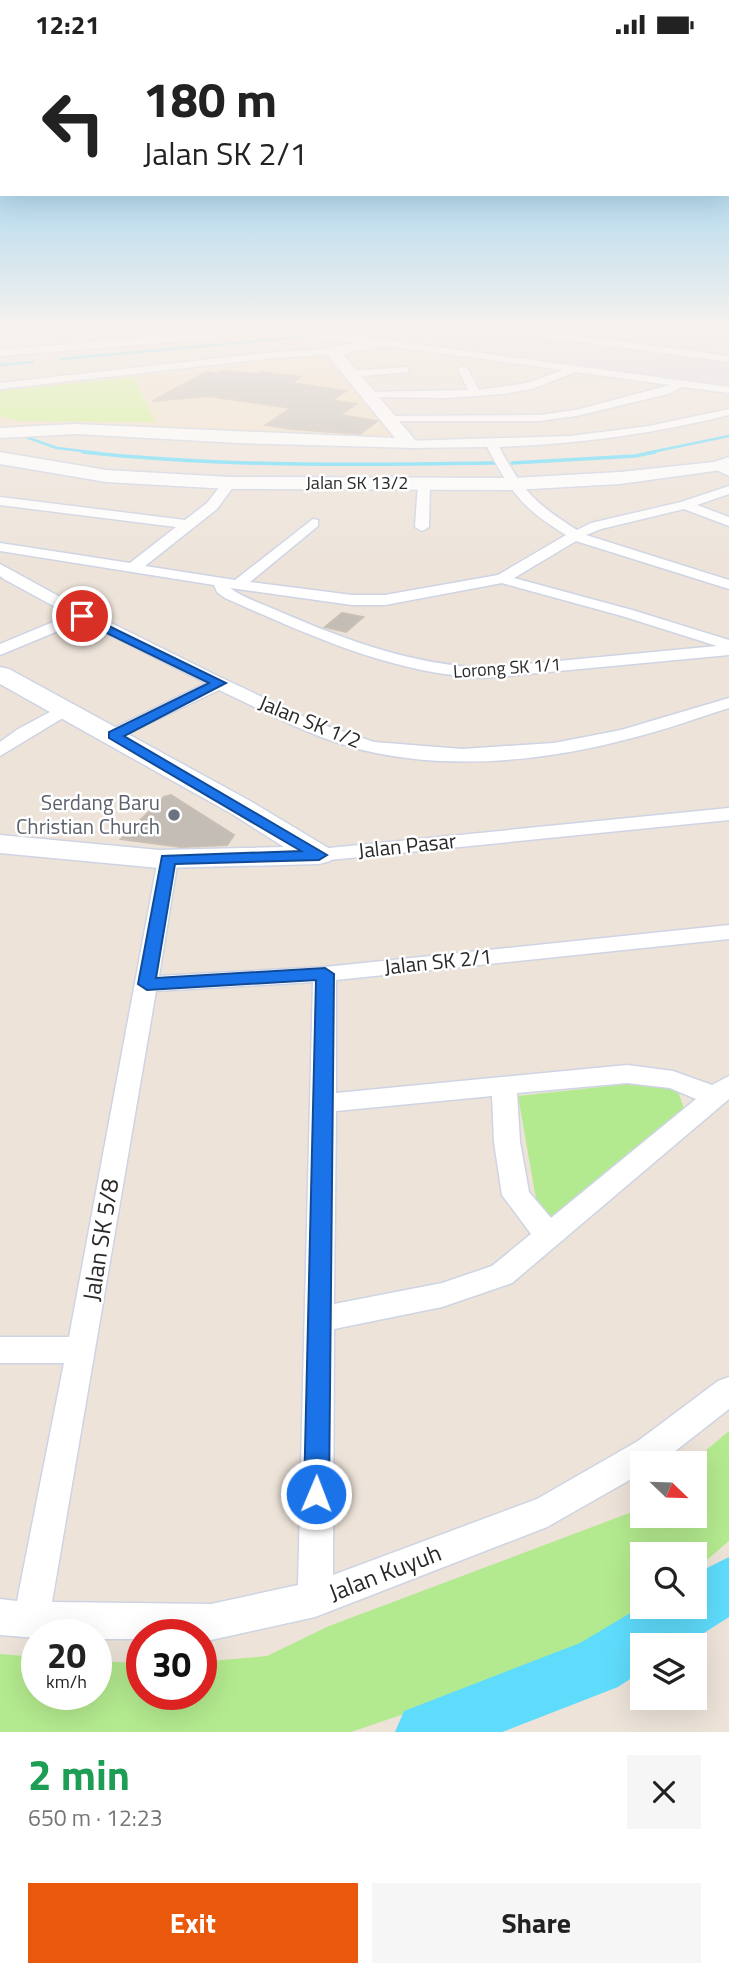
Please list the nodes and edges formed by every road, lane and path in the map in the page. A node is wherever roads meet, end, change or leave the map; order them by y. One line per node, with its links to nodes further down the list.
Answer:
1 (381, 409): 4 (street)
2 (588, 409): 4 (street)
3 (729, 412): 7 (street)
4 (389, 418): 6 (street)
5 (0, 433): 6 (street)
6 (409, 444): 7 (street)
7 (492, 445): 12 (street)
8 (0, 458): 10 (street, Jalan SK 13/2)
9 (725, 467): 12 (street, Jalan SK 13/2)
10 (230, 483): 11 (street, Jalan SK 13/2); 18 (street)
11 (424, 483): 12 (street, Jalan SK 13/2); 19 (street)
12 (513, 484): 20 (street)
13 (729, 489): 15 (street)
14 (0, 501): 18 (street)
15 (685, 505): 16 (street); 20 (street)
16 (729, 521)
17 (313, 523): 26 (street)
18 (189, 525): 23 (street)
19 (422, 527)
20 (578, 534): 24 (street); 27 (street)
21 (0, 547): 23 (street)
22 (0, 568): 28 (street, Jalan SK 1/2)
23 (132, 569): 25 (street)
24 (502, 579): 26 (street); 29 (street)
25 (221, 583): 26 (street); 29 (street, Lorong SK 1/1)
26 (238, 585)
27 (729, 585)
28 (82, 616): 30 (street); 32 (street, Jalan SK 1/2)
29 (729, 647)
30 (0, 650)
31 (0, 674): 34 (street)
32 (219, 683): 33 (street, Jalan SK 1/2); 35 (street)
33 (729, 703)
34 (65, 709): 35 (street); 36 (street)
35 (114, 735): 39 (street)
36 (0, 751)
37 (729, 814): 39 (street, Jalan Pasar)
38 (1, 847): 40 (street, Jalan Pasar)
39 (319, 855): 40 (street, Jalan Pasar)
40 (168, 859): 43 (street, Jalan SK 5/8)
41 (729, 932): 42 (street, Jalan SK 2/1)
42 (325, 974): 43 (street, Jalan SK 2/1); 46 (street)
43 (147, 984): 50 (street, Jalan SK 5/8)
44 (505, 1086): 45 (street); 46 (street); 47 (street)
45 (722, 1092): 47 (street)
46 (322, 1103): 48 (street)
47 (550, 1237): 48 (street)
48 (320, 1319): 52 (street)
49 (0, 1350): 50 (street)
50 (82, 1350): 53 (street, Jalan SK 5/8)
51 (729, 1391): 52 (street, Jalan Kuyuh)
52 (315, 1599): 53 (street, Jalan Kuyuh)
53 (15, 1619)

